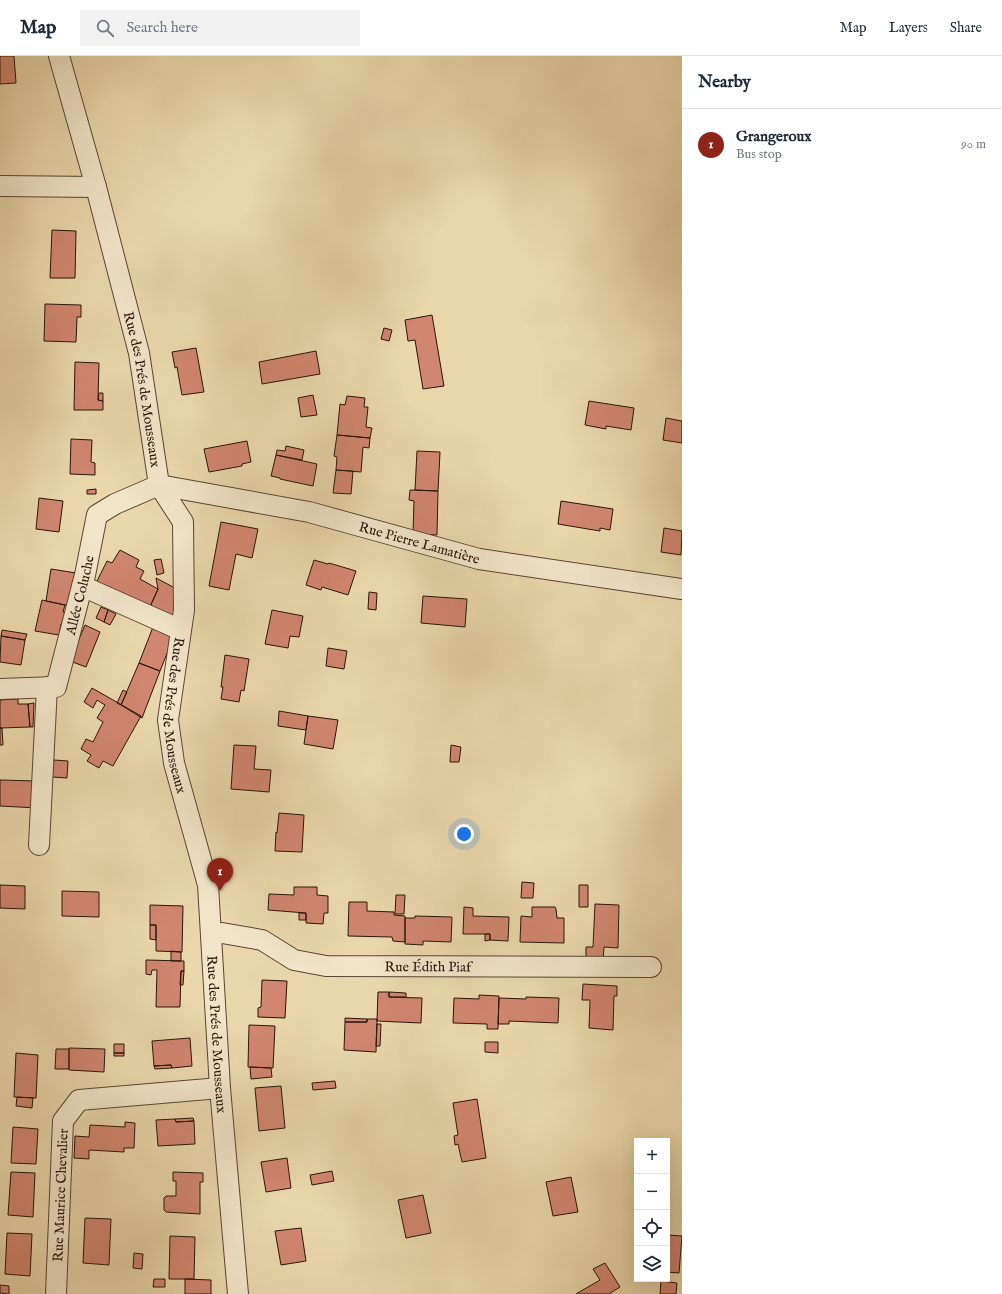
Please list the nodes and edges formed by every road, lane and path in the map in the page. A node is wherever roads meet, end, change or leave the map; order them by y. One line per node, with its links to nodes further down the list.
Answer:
1 (59, 56): 3 (street, Rue des Prés de Mousseaux)
2 (0, 186): 3 (street)
3 (96, 187): 4 (street, Rue des Prés de Mousseaux)
4 (159, 485): 5 (street, Allée Coluche); 6 (street, Rue Pierre Lamatière); 7 (street, Rue des Prés de Mousseaux)
5 (82, 586): 7 (street); 8 (street, Allée Coluche)
6 (682, 589)
7 (181, 630): 11 (street, Rue des Prés de Mousseaux)
8 (47, 687): 9 (street); 10 (street)
9 (0, 690)
10 (39, 845)
11 (211, 935): 12 (street, Rue Édith Piaf); 13 (street, Rue des Prés de Mousseaux)
12 (651, 967)
13 (220, 1088): 14 (street, Rue Maurice Chevalier); 15 (street, Rue des Prés de Mousseaux)
14 (56, 1294)
15 (238, 1294)

